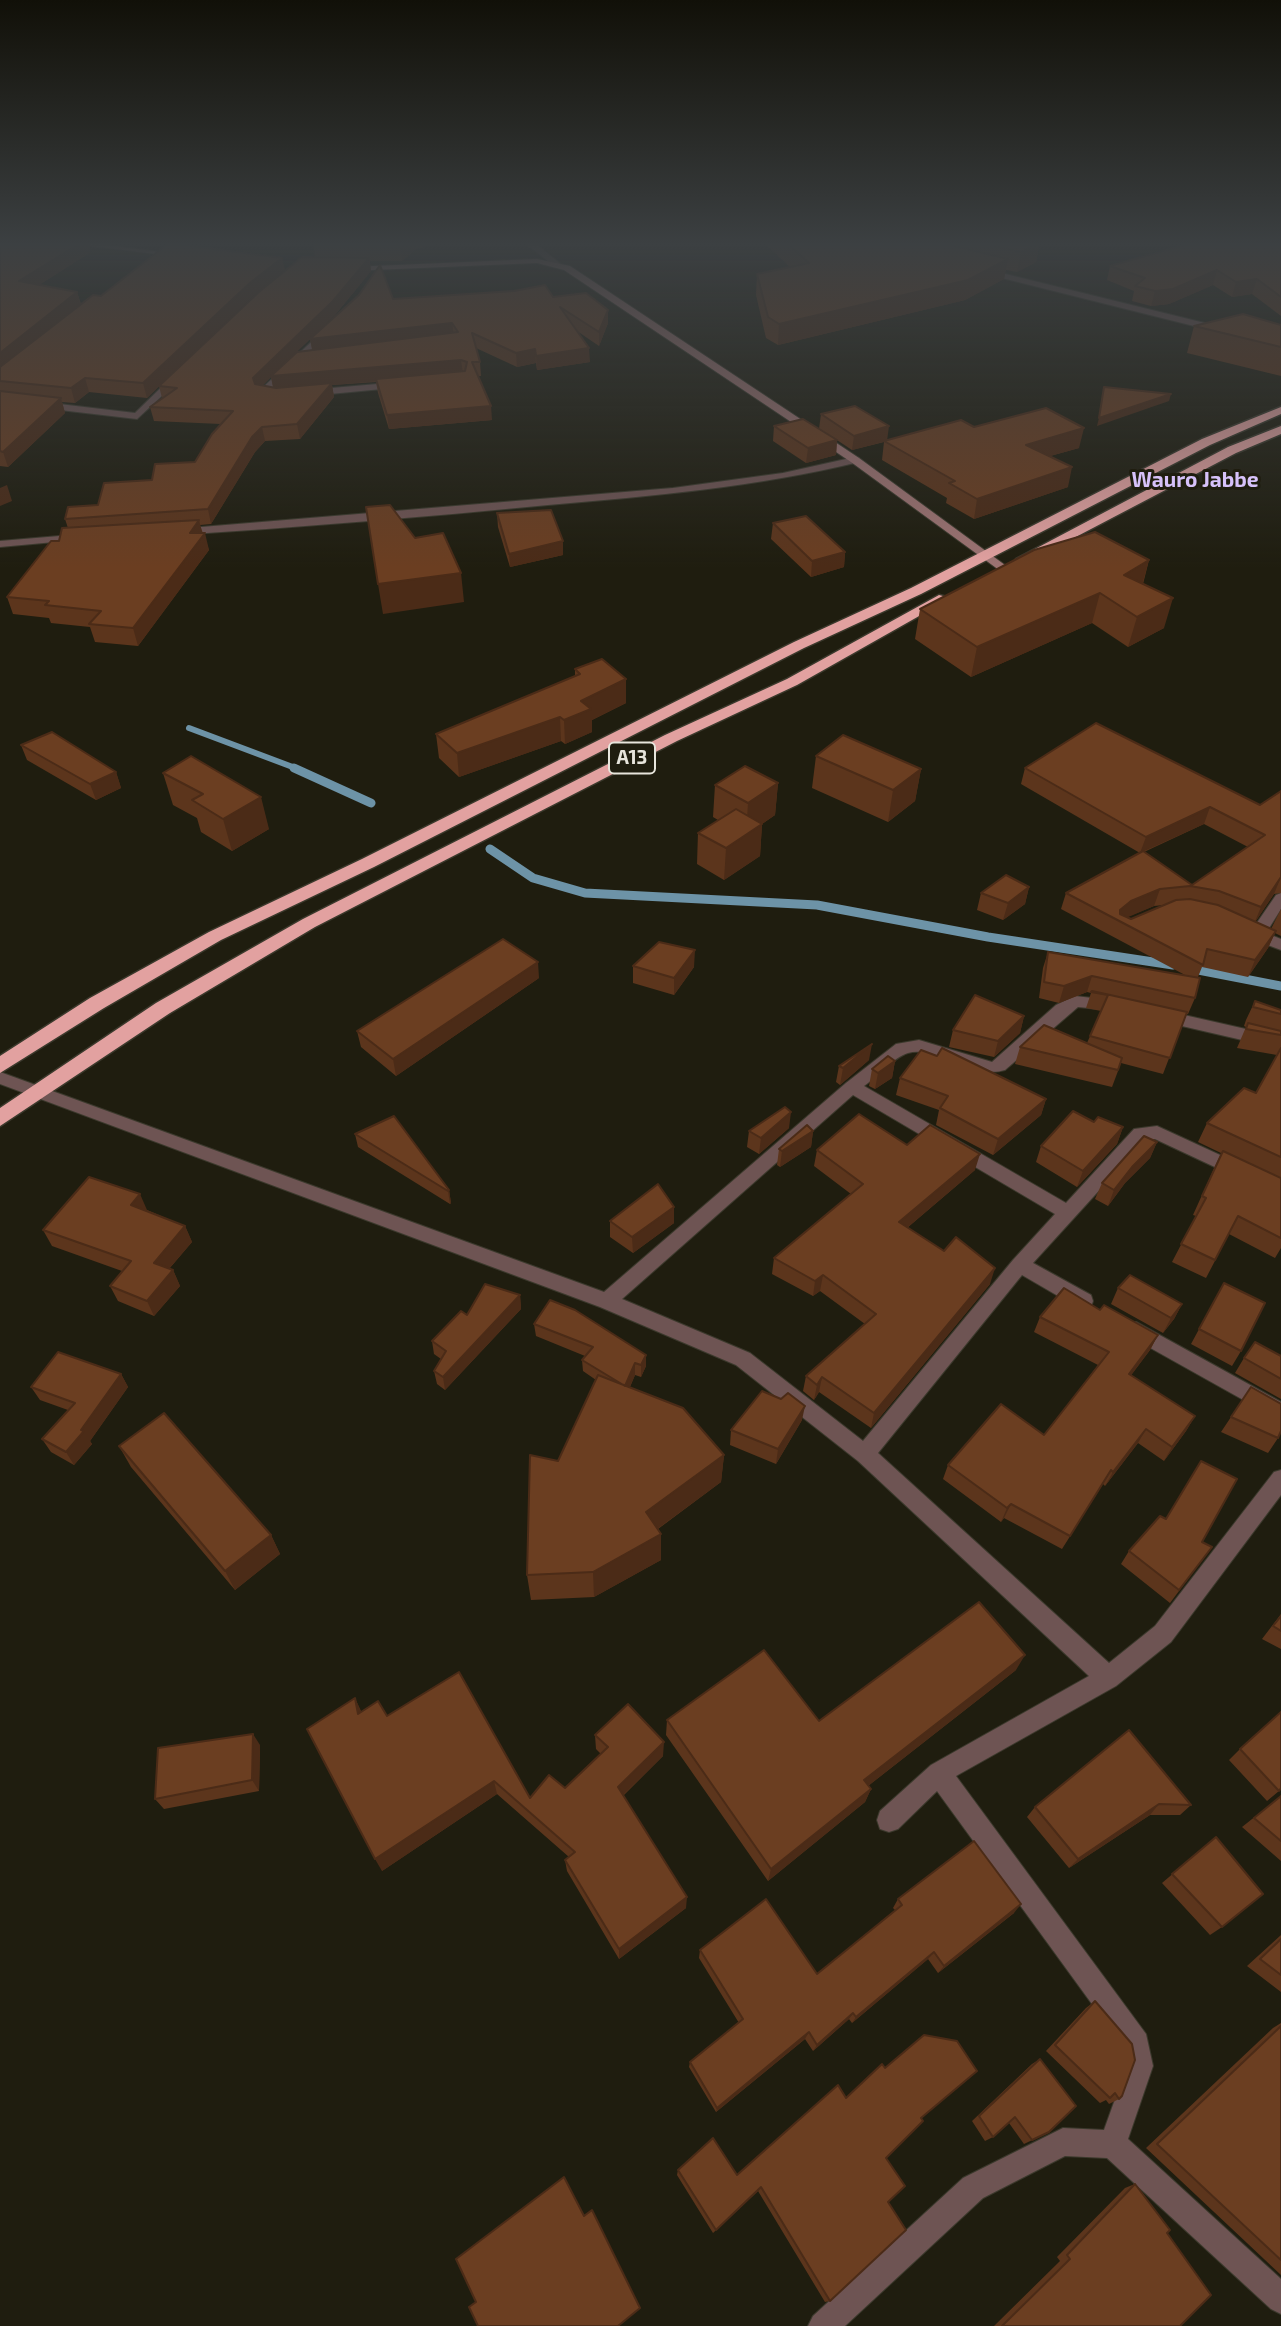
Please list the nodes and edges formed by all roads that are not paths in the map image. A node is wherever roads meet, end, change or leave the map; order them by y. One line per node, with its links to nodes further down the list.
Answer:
1 (307, 351): 4 (street)
2 (689, 351): 12 (main road)
3 (322, 357): 4 (street)
4 (297, 360): 8 (street)
5 (184, 371): 9 (street)
6 (415, 384): 7 (street)
7 (301, 394)
8 (290, 396)
9 (0, 400)
10 (1281, 410): 16 (highway, A13)
11 (1281, 430): 17 (highway)
12 (855, 460): 13 (street); 16 (main road)
13 (162, 533)
14 (95, 536): 15 (street)
15 (0, 544)
16 (985, 556): 17 (main road); 25 (highway, A13)
17 (1003, 568): 18 (highway)
18 (982, 579)
19 (961, 590): 28 (highway, A13)
20 (1281, 898): 22 (street)
21 (1234, 926): 22 (street)
22 (1257, 934): 23 (street)
23 (1281, 945)
24 (1281, 1043): 27 (street)
25 (0, 1066)
26 (0, 1078): 28 (street)
27 (852, 1087): 31 (street); 33 (street)
28 (36, 1091): 29 (highway, A13); 33 (street)
29 (0, 1118)
30 (1281, 1191): 31 (street)
31 (1068, 1213): 32 (street)
32 (1020, 1265): 34 (street); 35 (street)
33 (607, 1301): 35 (street)
34 (1281, 1412)
35 (865, 1454): 37 (street)
36 (1281, 1479): 37 (street)
37 (1108, 1678): 38 (street)
38 (939, 1773): 39 (street); 40 (street)
39 (889, 1820)
40 (1113, 2144): 41 (street); 42 (street)
41 (1281, 2299)
42 (823, 2326)

